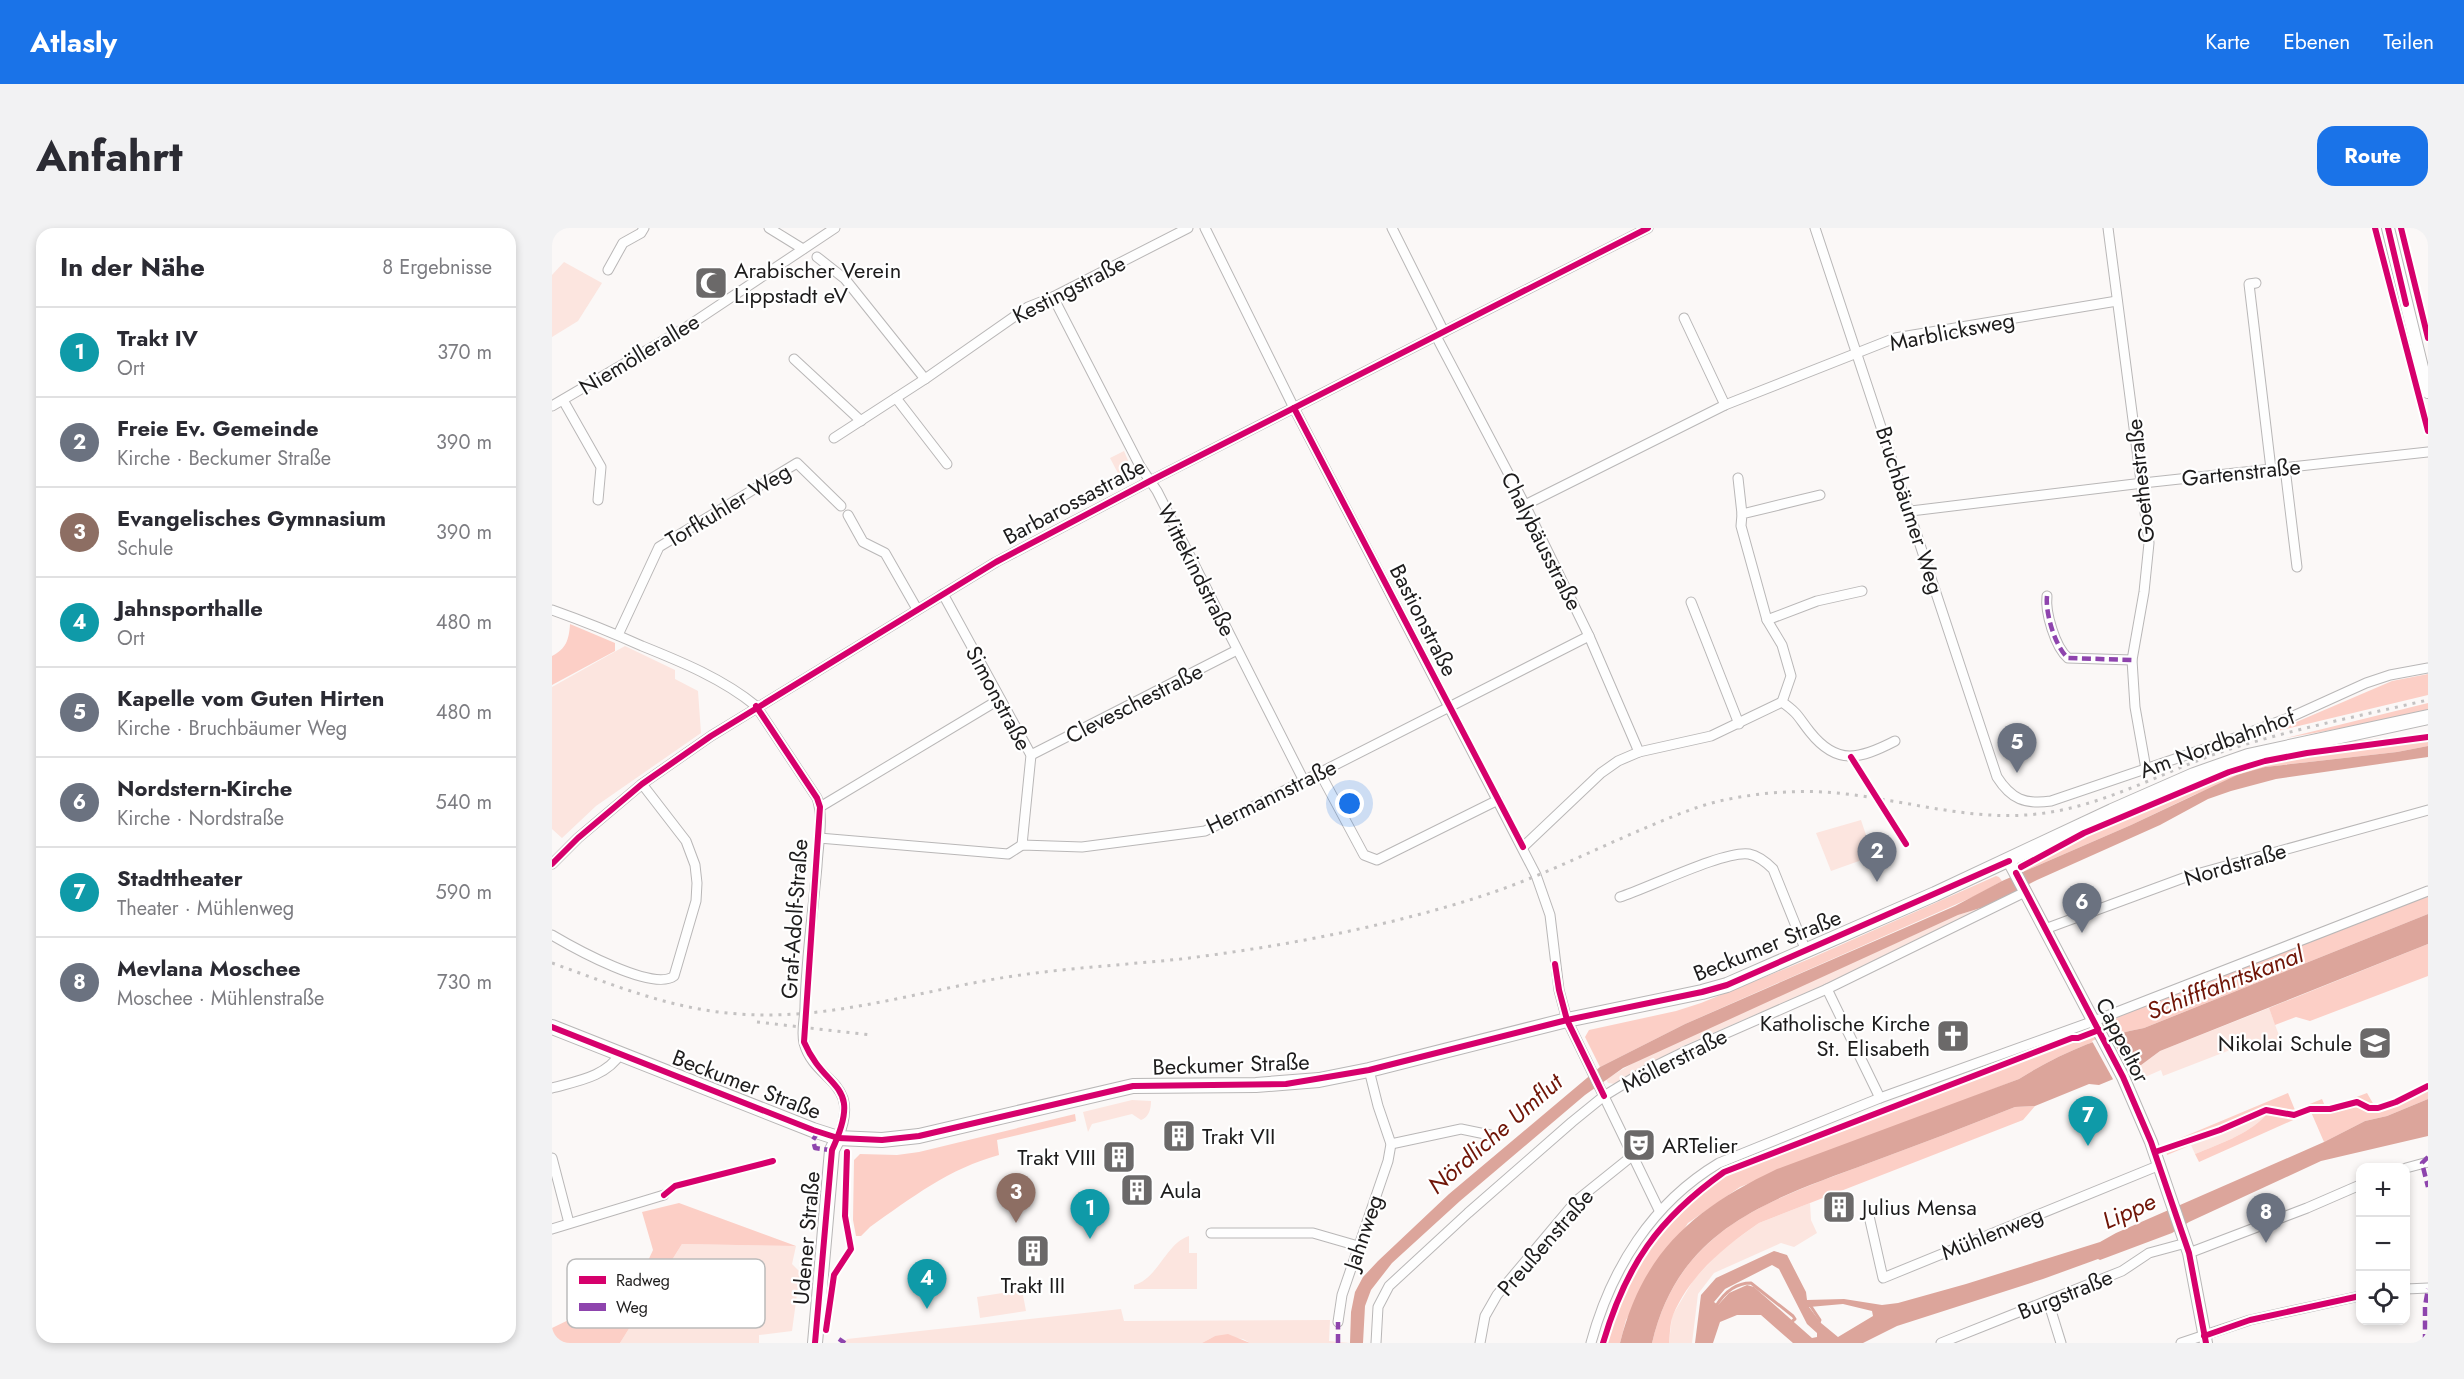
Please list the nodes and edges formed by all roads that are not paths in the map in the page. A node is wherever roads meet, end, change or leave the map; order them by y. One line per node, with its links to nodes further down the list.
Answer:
1 (644, 228): 13 (street)
2 (769, 228): 11 (street)
3 (835, 228): 11 (street, Niemöllerallee)
4 (1188, 228): 15 (street, Kestingstraße)
5 (1205, 228): 27 (street, Bastionstraße)
6 (1392, 228): 18 (street, Chalybäusstraße)
7 (1648, 228): 18 (street, Barbarossastraße)
8 (1815, 228): 19 (street, Bruchbäumer Weg)
9 (2108, 228): 16 (street, Goethestraße)
10 (2388, 228): 22 (street)
11 (803, 249): 24 (street, Niemöllerallee)
12 (817, 257): 21 (street)
13 (608, 270)
14 (2256, 283): 33 (street)
15 (1053, 297): 21 (street, Kestingstraße); 35 (street, Wittekindstraße)
16 (2117, 302): 19 (street, Marblicksweg); 36 (street, Goethestraße)
17 (1684, 318): 25 (street)
18 (1440, 334): 27 (street, Barbarossastraße); 39 (street, Chalybäusstraße)
19 (1858, 352): 25 (street, Marblicksweg); 41 (street, Bruchbäumer Weg)
20 (794, 358): 28 (street)
21 (925, 379): 23 (street, Kestingstraße)
22 (2428, 392)
23 (896, 398): 28 (street, Kestingstraße); 31 (street)
24 (563, 400): 26 (street, Niemöllerallee); 38 (street, Niemöllerallee)
25 (1725, 405): 39 (street, Marblicksweg)
26 (552, 406)
27 (1294, 408): 35 (street, Barbarossastraße); 60 (street, Bastionstraße)
28 (861, 421): 29 (street, Kestingstraße)
29 (834, 438)
30 (2428, 452): 32 (street, Gartenstraße)
31 (946, 464)
32 (2285, 468): 33 (street, Gartenstraße); 44 (street)
33 (2271, 469): 36 (street, Gartenstraße)
34 (1738, 478): 42 (street)
35 (1150, 481): 46 (street, Barbarossastraße); 54 (street, Wittekindstraße)
36 (2143, 483): 41 (street, Gartenstraße); 55 (street, Goethestraße)
37 (1820, 495): 42 (street)
38 (598, 500)
39 (1525, 505): 53 (street, Chalybäusstraße)
40 (841, 506): 52 (street, Torfkuhler Weg)
41 (1911, 511): 72 (street, Bruchbäumer Weg)
42 (1742, 514): 51 (street)
43 (849, 515): 49 (street)
44 (2297, 567)
45 (1862, 591): 51 (street)
46 (943, 594): 49 (street, Barbarossastraße); 57 (street, Simonstraße)
47 (2047, 596): 55 (street)
48 (1690, 602): 62 (street)
49 (917, 609): 59 (street, Barbarossastraße)
50 (552, 610): 52 (street, Graf-Adolf-Straße)
51 (1767, 620): 58 (street)
52 (618, 635): 59 (street, Graf-Adolf-Straße)
53 (1589, 636): 60 (street, Hermannstraße); 66 (street, Chalybäusstraße)
54 (1238, 650): 67 (street, Cleveschestraße); 70 (street, Wittekindstraße)
55 (2132, 660): 68 (street, Goethestraße)
56 (2428, 668): 68 (street, Am Nordbahnhof)
57 (1000, 699): 67 (street, Simonstraße); 74 (street)
58 (1782, 702): 62 (street); 65 (street)
59 (756, 706): 71 (street, Barbarossastraße); 74 (street, Graf-Adolf-Straße)
60 (1448, 706): 69 (street, Hermannstraße); 73 (street, Bastionstraße)
61 (2428, 717): 64 (main road)
62 (1739, 724): 66 (street)
63 (2428, 726): 64 (main road)
64 (2324, 738): 80 (main road, Beckumer Straße)
65 (1895, 741)
66 (1639, 752): 78 (street)
67 (1031, 755): 77 (street, Simonstraße)
68 (2146, 769): 72 (street, Am Nordbahnhof)
69 (1320, 772): 70 (street, Hermannstraße); 73 (street)
70 (1304, 781): 77 (street, Hermannstraße)
71 (642, 784): 79 (street, Barbarossastraße); 85 (street)
72 (2006, 791)
73 (1498, 800): 78 (street, Bastionstraße)
74 (820, 807): 76 (street, Graf-Adolf-Straße)
75 (2428, 810): 84 (street, Nordstraße)
76 (819, 838): 77 (street, Hermannstraße); 97 (street, Graf-Adolf-Straße)
77 (1022, 844)
78 (1523, 847): 88 (street, Bastionstraße)
79 (552, 864)
80 (2012, 867): 81 (street, Cappeltor); 86 (main road, Beckumer Straße)
81 (2025, 890): 84 (street, Cappeltor); 87 (street, Möllerstraße)
82 (2428, 891): 89 (street)
83 (1620, 897): 86 (street)
84 (2045, 929): 89 (street, Cappeltor)
85 (552, 935)
86 (1806, 951): 88 (main road, Beckumer Straße)
87 (1827, 989): 94 (street, Möllerstraße); 95 (street)
88 (1567, 1020): 92 (main road, Beckumer Straße); 94 (street, Bastionstraße)
89 (2094, 1021): 95 (street); 102 (street, Cappeltor)
90 (552, 1027): 91 (main road, Beckumer Straße)
91 (621, 1053): 93 (street); 97 (main road, Beckumer Straße)
92 (1369, 1070): 97 (main road, Beckumer Straße); 98 (street)
93 (552, 1088)
94 (1603, 1093): 99 (street, Bastionstraße); 120 (street, Möllerstraße)
95 (1880, 1098): 106 (street)
96 (1490, 1135): 98 (street)
97 (838, 1138): 119 (main road, Udener Straße)
98 (1391, 1144): 112 (street, Jahnweg)
99 (1632, 1156): 106 (street, Bastionstraße); 121 (street, Preußenstraße)
100 (552, 1158): 108 (street)
101 (2428, 1162): 103 (street)
102 (2160, 1165): 107 (street, Mühlenweg); 111 (street, Cappeltor)
103 (2410, 1167)
104 (2356, 1187): 111 (street, Burgstraße)
105 (664, 1195): 108 (street)
106 (1659, 1210): 122 (street)
107 (1869, 1216)
108 (569, 1223): 109 (street)
109 (552, 1229)
110 (1211, 1233): 112 (street)
111 (2186, 1242): 116 (street, Burgstraße); 118 (street, Cappeltor)
112 (1358, 1246): 117 (street, Jahnweg)
113 (2428, 1288): 114 (street)
114 (2410, 1289)
115 (2356, 1297): 118 (street)
116 (2048, 1300): 123 (street, Burgstraße); 124 (street)
117 (1338, 1322)
118 (2205, 1340): 125 (street)
119 (815, 1343)
120 (1376, 1343)
121 (1480, 1343)
122 (1591, 1343)
123 (1941, 1343)
124 (2061, 1343)
125 (2181, 1343)

